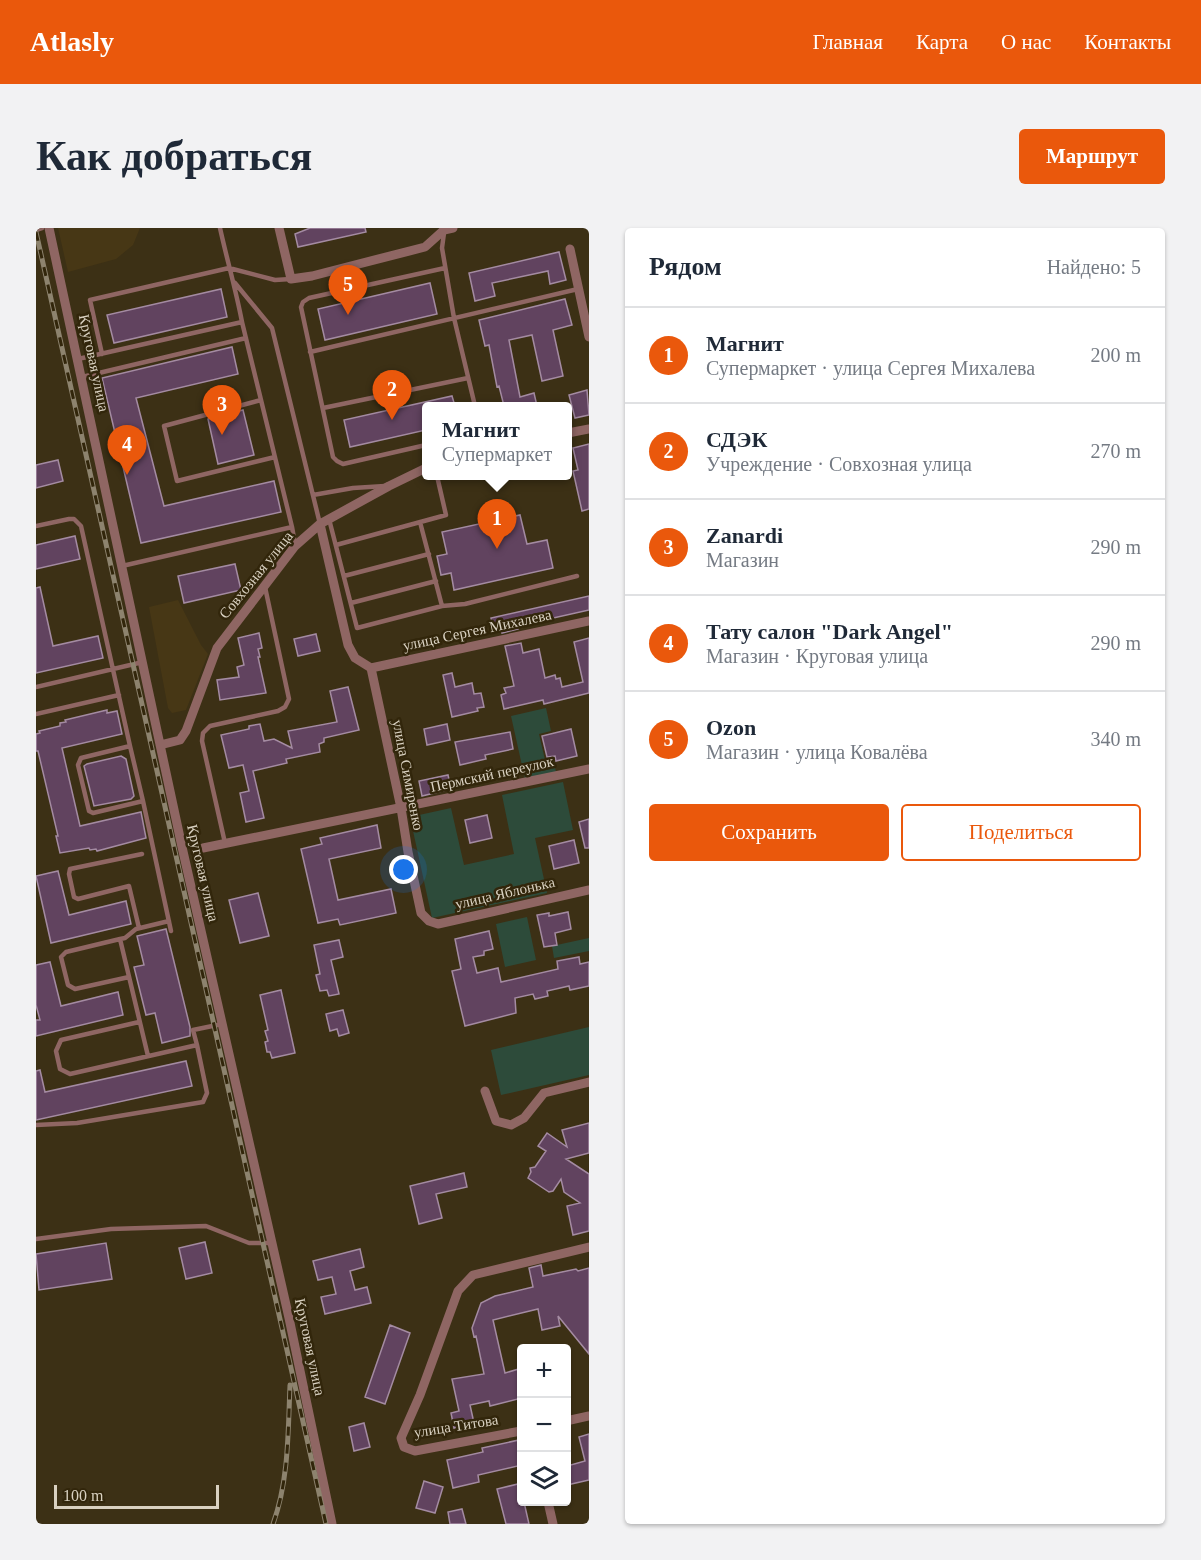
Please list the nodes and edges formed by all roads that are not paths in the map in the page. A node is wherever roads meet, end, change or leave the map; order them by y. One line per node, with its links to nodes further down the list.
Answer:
1 (42, 228): 6 (lane)
2 (49, 228): 19 (street, Круговая улица)
3 (220, 228): 8 (lane)
4 (279, 228): 10 (street)
5 (447, 229): 9 (lane); 10 (street)
6 (36, 230)
7 (570, 249): 12 (street)
8 (229, 268): 10 (lane); 11 (lane); 18 (lane)
9 (445, 268): 13 (lane); 17 (lane)
10 (291, 279)
11 (235, 283): 14 (lane); 32 (lane)
12 (578, 289): 13 (lane); 15 (street)
13 (454, 318): 17 (lane); 21 (lane)
14 (242, 322): 16 (lane); 18 (lane)
15 (589, 337)
16 (246, 339): 20 (lane); 22 (lane)
17 (310, 352): 24 (lane)
18 (102, 354): 19 (lane)
19 (78, 359): 20 (street, Круговая улица)
20 (82, 377): 41 (street, Круговая улица)
21 (468, 378): 23 (lane); 24 (lane)
22 (261, 400): 28 (lane); 28 (lane)
23 (474, 402)
24 (323, 408): 27 (lane)
25 (589, 429): 26 (street)
26 (572, 432)
27 (422, 446)
28 (275, 457): 37 (lane)
29 (422, 470): 31 (street, Совхозная улица)
30 (438, 480): 34 (lane)
31 (389, 486): 32 (lane); 33 (street, Совхозная улица)
32 (313, 495): 35 (lane)
33 (329, 519): 35 (street, Совхозная улица); 38 (lane)
34 (420, 522): 38 (lane); 40 (lane)
35 (320, 524): 39 (street, Совхозная улица); 50 (street)
36 (36, 526): 51 (lane)
37 (292, 527): 39 (lane); 41 (lane)
38 (336, 545): 42 (lane)
39 (295, 546): 45 (street, Совхозная улица)
40 (429, 554): 42 (lane); 44 (lane)
41 (122, 566): 49 (street, Круговая улица)
42 (344, 576): 46 (lane)
43 (577, 576): 47 (lane)
44 (436, 581): 46 (lane); 47 (lane)
45 (265, 585): 55 (street, Совхозная улица); 60 (lane)
46 (351, 603): 47 (lane)
47 (442, 606)
48 (589, 621): 50 (street, улица Сергея Михалева)
49 (142, 662): 51 (lane); 55 (street, Круговая улица)
50 (371, 668): 59 (street, улица Симиренко)
51 (114, 669): 52 (lane); 53 (lane)
52 (36, 687)
53 (119, 695): 54 (lane); 56 (lane)
54 (36, 714)
55 (160, 745): 71 (street, Круговая улица)
56 (130, 746): 58 (lane); 58 (lane)
57 (589, 770): 59 (street, Пермский переулок)
58 (143, 801): 64 (lane)
59 (402, 808): 60 (street, Пермский переулок); 65 (street, улица Симиренко)
60 (225, 843): 61 (street, Пермский переулок)
61 (203, 848)
62 (142, 854): 66 (lane)
63 (589, 890): 65 (street, улица Яблонька)
64 (169, 921): 66 (lane); 67 (lane)
65 (429, 921)
66 (139, 928): 68 (lane)
67 (171, 931)
68 (120, 939): 69 (lane); 69 (lane)
69 (129, 977): 70 (lane)
70 (140, 1022): 73 (lane); 73 (lane)
71 (222, 1024): 72 (lane); 78 (street, Круговая улица)
72 (197, 1045): 73 (lane); 76 (lane)
73 (148, 1056)
74 (589, 1082): 75 (street)
75 (485, 1091)
76 (36, 1125)
77 (36, 1239): 78 (lane)
78 (272, 1243): 84 (street, Круговая улица)
79 (589, 1247): 82 (street, улица Титова)
80 (589, 1416): 81 (street)
81 (571, 1420)
82 (517, 1432)
83 (549, 1506): 85 (street)
84 (332, 1524)
85 (553, 1524)

